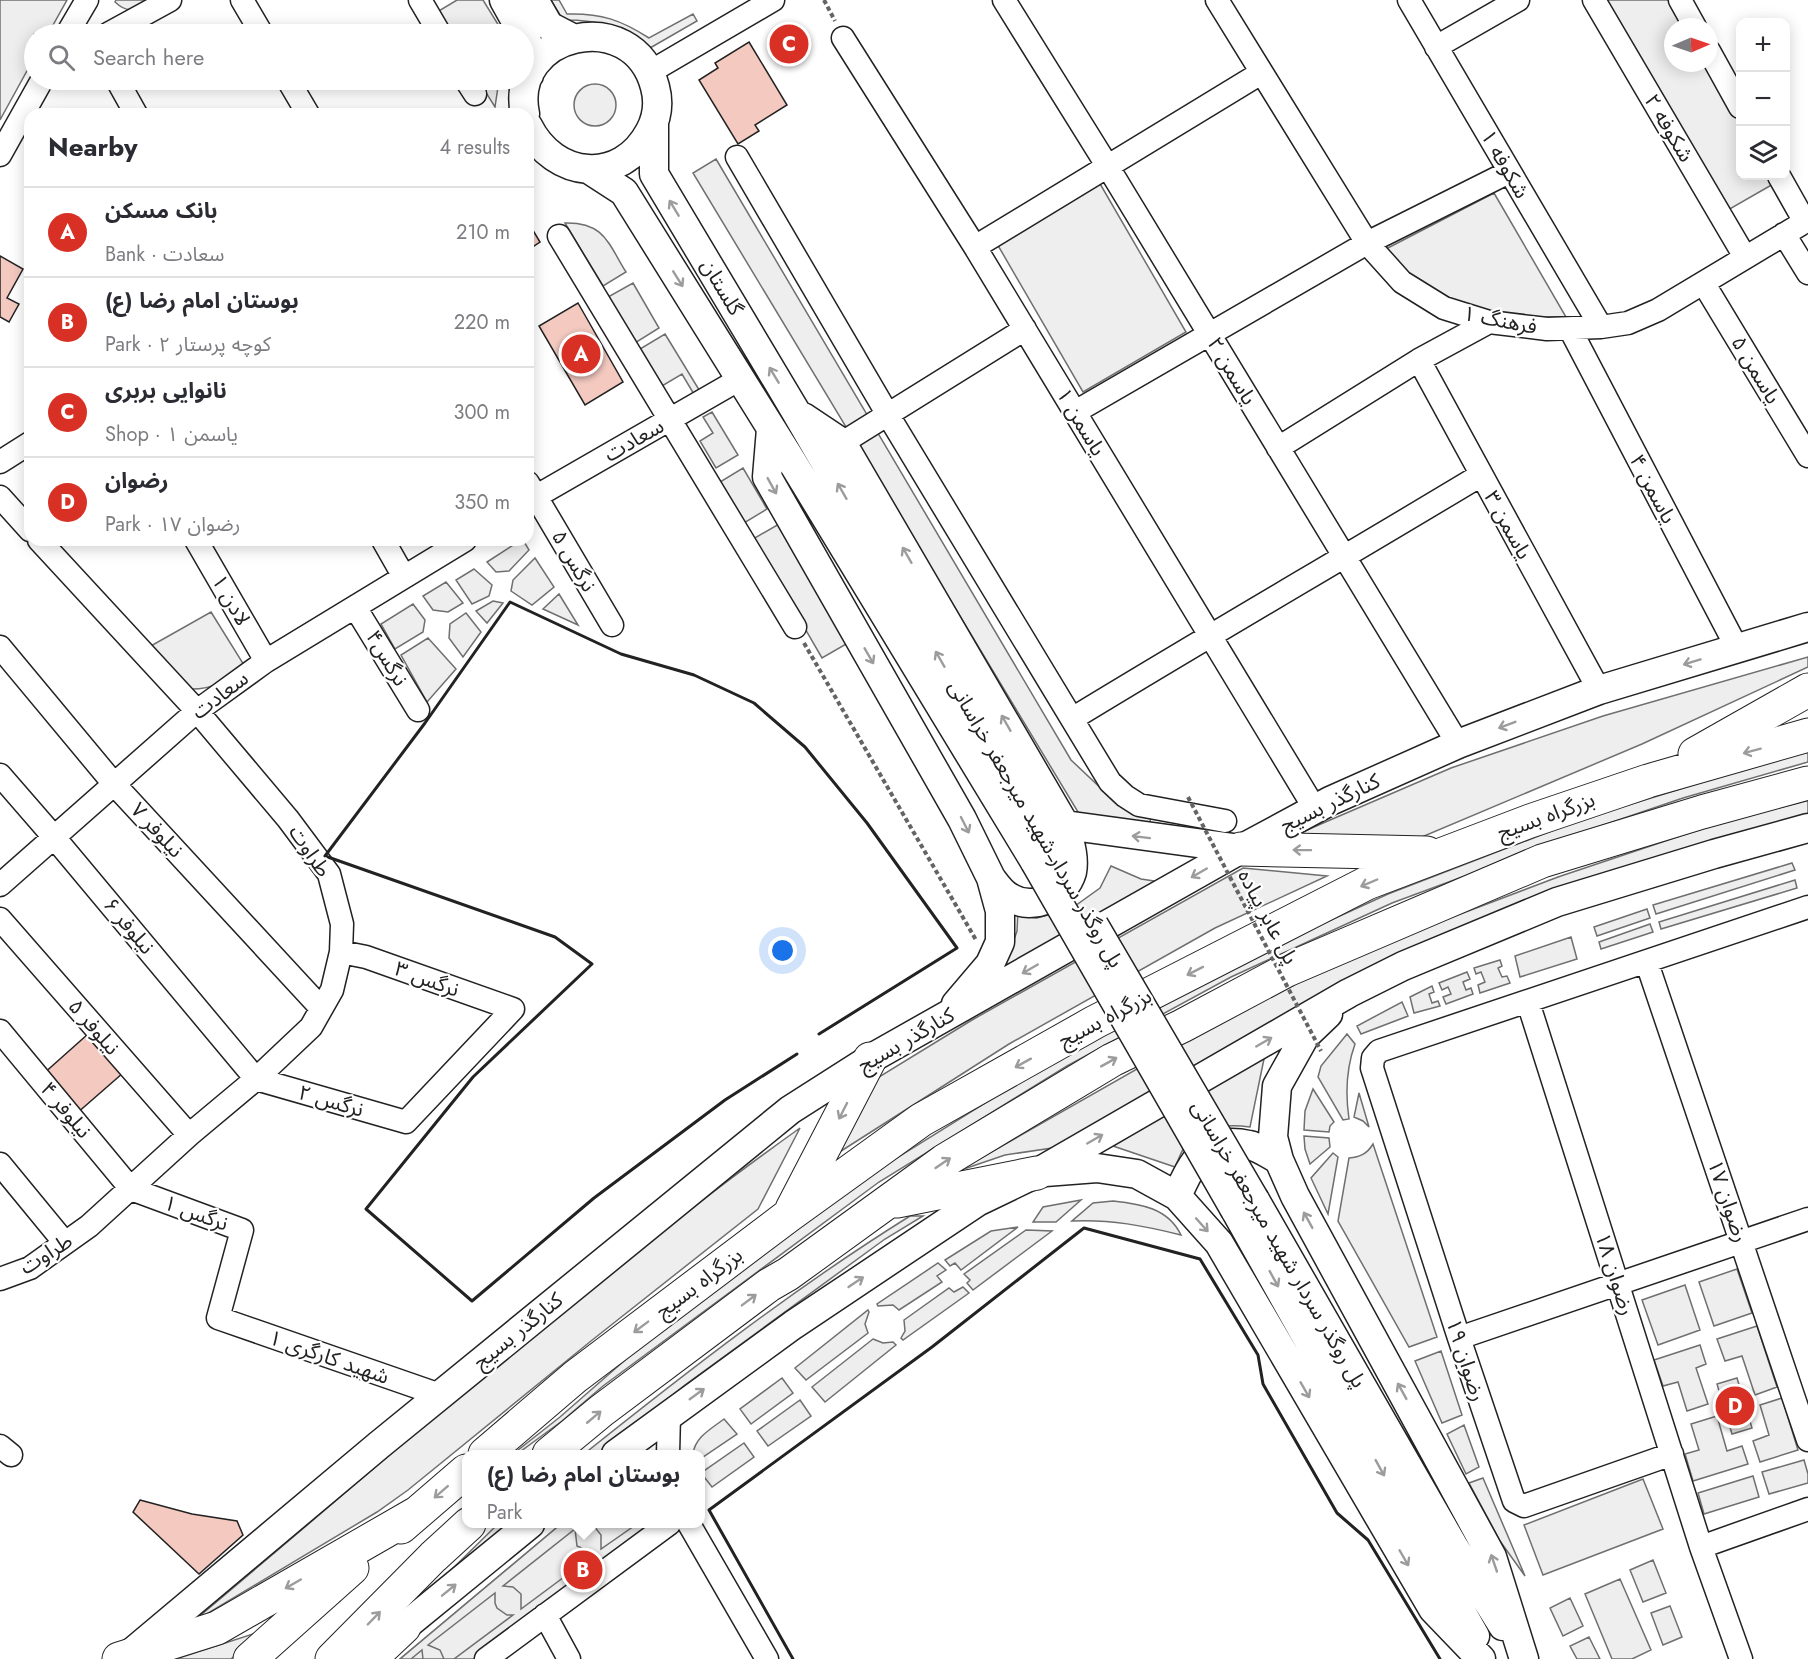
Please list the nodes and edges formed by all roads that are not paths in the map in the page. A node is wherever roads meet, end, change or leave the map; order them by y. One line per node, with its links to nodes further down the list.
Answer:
1 (170, 0): 17 (street)
2 (243, 0): 18 (street)
3 (504, 0): 20 (main road)
4 (534, 0): 21 (main road)
5 (773, 0): 26 (street)
6 (1004, 0): 42 (street, یاسمن ۲)
7 (1217, 0): 27 (street, فرهنگ ۱)
8 (1409, 0): 23 (street, شکوفه ۱)
9 (1518, 0): 23 (street)
10 (1594, 0): 51 (street, شکوفه ۲)
11 (1680, 0): 14 (street)
12 (428, 3): 19 (street)
13 (83, 7): 15 (street); 16 (street)
14 (1690, 18)
15 (74, 24)
16 (88, 24)
17 (126, 24)
18 (256, 24)
19 (436, 24)
20 (517, 24)
21 (572, 38): 25 (main road); 26 (main road)
22 (843, 38): 50 (street, یاسمن ۱)
23 (1436, 47): 44 (street, شکوفه ۱)
24 (1718, 67): 32 (street)
25 (534, 68)
26 (650, 72): 38 (main road, گلستان)
27 (1262, 73): 42 (street); 49 (street, فرهنگ ۱)
28 (36, 90): 33 (street)
29 (123, 90): 34 (street)
30 (294, 90): 35 (street)
31 (525, 90): 36 (main road)
32 (1736, 100)
33 (26, 108)
34 (133, 108)
35 (304, 108)
36 (525, 108)
37 (24, 112): 40 (street)
38 (654, 124): 43 (main road); 65 (main road, گلستان, one-way to 38)
39 (534, 142): 43 (main road)
40 (0, 155)
41 (737, 157): 62 (street)
42 (1108, 167): 50 (street); 58 (street, یاسمن ۲)
43 (590, 170): 60 (main road, گلستان, one-way to 60)
44 (1509, 172): 49 (street); 55 (street, شکوفه ۱)
45 (1781, 180): 46 (street)
46 (1806, 221): 47 (street, فرهنگ ۱)
47 (1784, 234): 51 (street, فرهنگ ۱); 52 (street)
48 (559, 236): 63 (street)
49 (1367, 243): 54 (street, فرهنگ ۱); 58 (street)
50 (975, 247): 56 (street, یاسمن ۱)
51 (1745, 257): 53 (street, فرهنگ ۱)
52 (1808, 273)
53 (1704, 284): 55 (street, فرهنگ ۱); 68 (street, یاسمن ۵)
54 (1488, 322): 57 (street, فرهنگ ۱); 59 (street)
55 (1601, 327): 57 (street, فرهنگ ۱)
56 (1025, 329): 61 (street, یاسمن ۱); 62 (street)
57 (1570, 329): 88 (street, یاسمن ۴)
58 (1209, 334): 61 (street); 67 (street, یاسمن ۲)
59 (1419, 360): 67 (street); 71 (street, یاسمن ۳)
60 (740, 379): 63 (street, سعادت); 64 (main road, گلستان)
61 (1075, 412): 86 (street, یاسمن ۱)
62 (888, 415): 65 (street); 94 (street)
63 (671, 419): 72 (street, سعادت); 84 (street)
64 (771, 429): 69 (main road, گلستان); 109 (main road, one-way to 109)
65 (828, 443): 103 (main road, one-way to 65); 108 (main road, پل روگذر سردار شهید میرجعفر خراسانی, one-way to 65)
66 (24, 447): 70 (street)
67 (1278, 448): 80 (street, یاسمن ۲)
68 (1808, 456)
69 (791, 460): 108 (main road, پل روگذر سردار شهید میرجعفر خراسانی)
70 (0, 462)
71 (1481, 475): 80 (street); 90 (street, یاسمن ۳)
72 (534, 491)
73 (0, 497): 75 (street)
74 (534, 498): 83 (street, نرگس ۵)
75 (24, 523)
76 (45, 546): 93 (street, طراوت)
77 (199, 546): 89 (street, لادن ۱)
78 (386, 546): 81 (street)
79 (455, 546): 81 (street, سعادت)
80 (1345, 557): 86 (street); 96 (street, یاسمن ۲)
81 (404, 577): 82 (street, سعادت)
82 (355, 607): 89 (street, سعادت); 92 (street, نرگس۴)
83 (612, 625)
84 (795, 627)
85 (1808, 627): 88 (main road, کنارگذر بسیج)
86 (1210, 635): 94 (street); 101 (street, یاسمن ۱)
87 (0, 647): 100 (street, نیلوفر ۷)
88 (1737, 648): 90 (main road, کنارگذر بسیج, one-way to 90)
89 (266, 661): 93 (street, سعادت)
90 (1599, 690): 96 (main road, کنارگذر بسیج, one-way to 96)
91 (1808, 690): 98 (highway)
92 (418, 710)
93 (196, 711): 100 (street, سعادت); 113 (street, طراوت)
94 (1072, 719): 102 (street)
95 (1808, 735): 98 (highway, بزرگراه بسیج, one-way to 98)
96 (1458, 744): 101 (main road, کنارگذر بسیج)
97 (0, 776): 105 (street, نیلوفر ۶)
98 (1648, 781): 107 (highway, بزرگراه بسیج)
99 (1808, 783): 129 (highway, بزرگراه بسیج, one-way to 99)
100 (114, 784): 105 (street, سعادت); 117 (street, نیلوفر ۷)
101 (1315, 809): 106 (main road, کنارگذر بسیج)
102 (1225, 821)
103 (1065, 825): 106 (main road, one-way to 103); 109 (main road)
104 (1808, 828): 115 (main road)
105 (54, 836): 110 (street, سعادت); 121 (street, نیلوفر ۶)
106 (1241, 849): 107 (highway, one-way to 106); 118 (main road, کنارگذر بسیج, one-way to 118)
107 (1444, 854): 130 (highway, بزرگراه بسیج, one-way to 130)
108 (1045, 858): 154 (main road, پل روگذر سردار شهید میرجعفر خراسانی, bridge)
109 (992, 878): 118 (main road)
110 (0, 885)
111 (1808, 908): 114 (street)
112 (0, 919): 123 (street, نیلوفر ۵)
113 (341, 952): 117 (street, طراوت); 122 (street, نرگس ۳)
114 (1647, 963): 116 (street); 132 (street, رضوان ۱۷)
115 (1349, 993): 124 (main road); 126 (main road, one-way to 115)
116 (1528, 1002): 135 (street, رضوان ۱۸); 137 (street, رضوان ۱۹)
117 (321, 1008): 121 (street, طراوت)
118 (945, 1017): 120 (main road, کنارگذر بسیج)
119 (0, 1031): 127 (street, نیلوفر ۴)
120 (870, 1059): 130 (highway, one-way to 130); 138 (main road, کنارگذر بسیج)
121 (256, 1079): 122 (street, نرگس ۲); 123 (street, طراوت)
122 (406, 1122)
123 (189, 1135): 127 (street, طراوت)
124 (1279, 1160): 128 (main road); 166 (main road, one-way to 124)
125 (0, 1164): 133 (street)
126 (1037, 1173): 128 (main road); 129 (highway); 139 (main road, one-way to 126)
127 (131, 1189): 133 (street, طراوت); 136 (street, نرگس ۱)
128 (1177, 1196): 164 (main road, one-way to 164)
129 (884, 1204): 142 (highway, بزرگراه بسیج, one-way to 129)
130 (788, 1216): 141 (highway, بزرگراه بسیج, one-way to 141)
131 (1808, 1219): 132 (street)
132 (1741, 1242): 135 (street); 140 (street, رضوان ۱۷)
133 (65, 1243): 134 (street, طراوت)
134 (0, 1279)
135 (1618, 1284): 137 (street); 145 (street, رضوان ۱۸)
136 (218, 1318): 138 (street, شهید کارگری ۱)
137 (1459, 1338): 145 (street, رضوان ۱۹)
138 (440, 1395): 157 (main road, کنارگذر بسیج)
139 (669, 1415): 143 (main road); 144 (street)
140 (1808, 1440)
141 (491, 1450)
142 (555, 1450)
143 (623, 1450)
144 (668, 1450)
145 (1672, 1454): 153 (street, رضوان ۱۸)
146 (462, 1474): 148 (highway, one-way to 148)
147 (1808, 1509): 153 (street)
148 (417, 1513): 157 (highway, one-way to 157); 158 (highway)
149 (465, 1528): 159 (highway, one-way to 149)
150 (525, 1528): 156 (main road, one-way to 150)
151 (664, 1528): 155 (street)
152 (691, 1528): 163 (street)
153 (1701, 1547): 167 (street, رضوان ۱۸)
154 (1443, 1554): 165 (main road); 166 (main road)
155 (545, 1615): 161 (street); 162 (street)
156 (404, 1627): 160 (highway)
157 (122, 1658)
158 (250, 1659)
159 (332, 1659)
160 (370, 1659)
161 (486, 1659)
162 (569, 1659)
163 (767, 1659)
164 (1481, 1659)
165 (1488, 1659)
166 (1524, 1659)
167 (1741, 1659)

